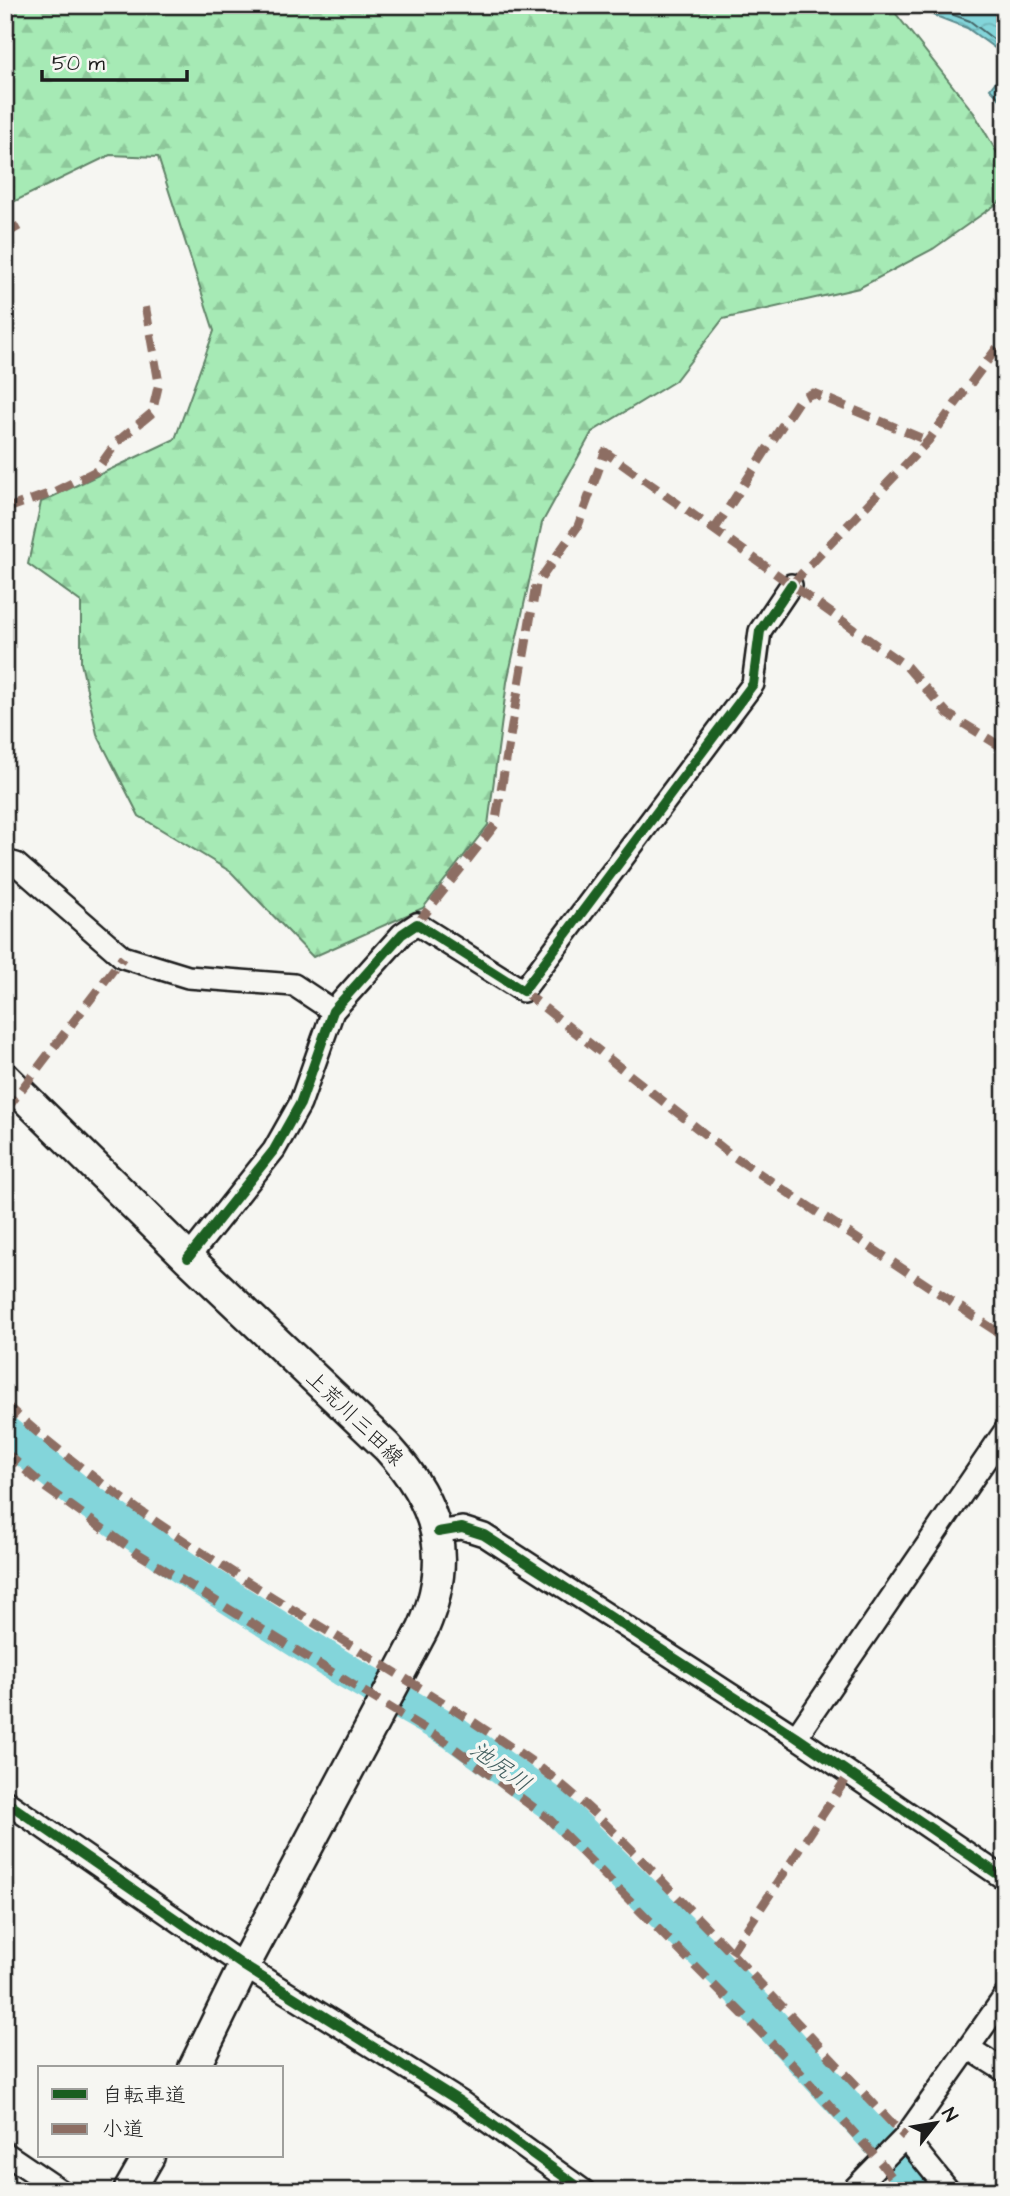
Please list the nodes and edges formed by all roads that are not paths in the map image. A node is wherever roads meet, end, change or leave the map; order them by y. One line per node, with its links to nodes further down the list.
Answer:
1 (791, 585): 3 (street)
2 (5, 861): 3 (street)
3 (334, 1011): 5 (street)
4 (5, 1078): 5 (main road, 上荒川三田線)
5 (188, 1258): 7 (main road, 上荒川三田線)
6 (1005, 1431): 8 (street)
7 (438, 1532): 8 (street); 11 (main road, 上荒川三田線)
8 (796, 1737): 10 (street)
9 (5, 1801): 11 (street)
10 (1005, 1879)
11 (244, 1966): 14 (main road, 上荒川三田線); 21 (street)
12 (1005, 1996): 13 (street)
13 (970, 2049): 15 (street); 16 (street)
14 (195, 2066)
15 (1005, 2071)
16 (905, 2137): 22 (street); 23 (street)
17 (5, 2153): 19 (street)
18 (148, 2158): 20 (main road)
19 (61, 2191)
20 (129, 2191)
21 (584, 2191)
22 (852, 2191)
23 (948, 2191)

